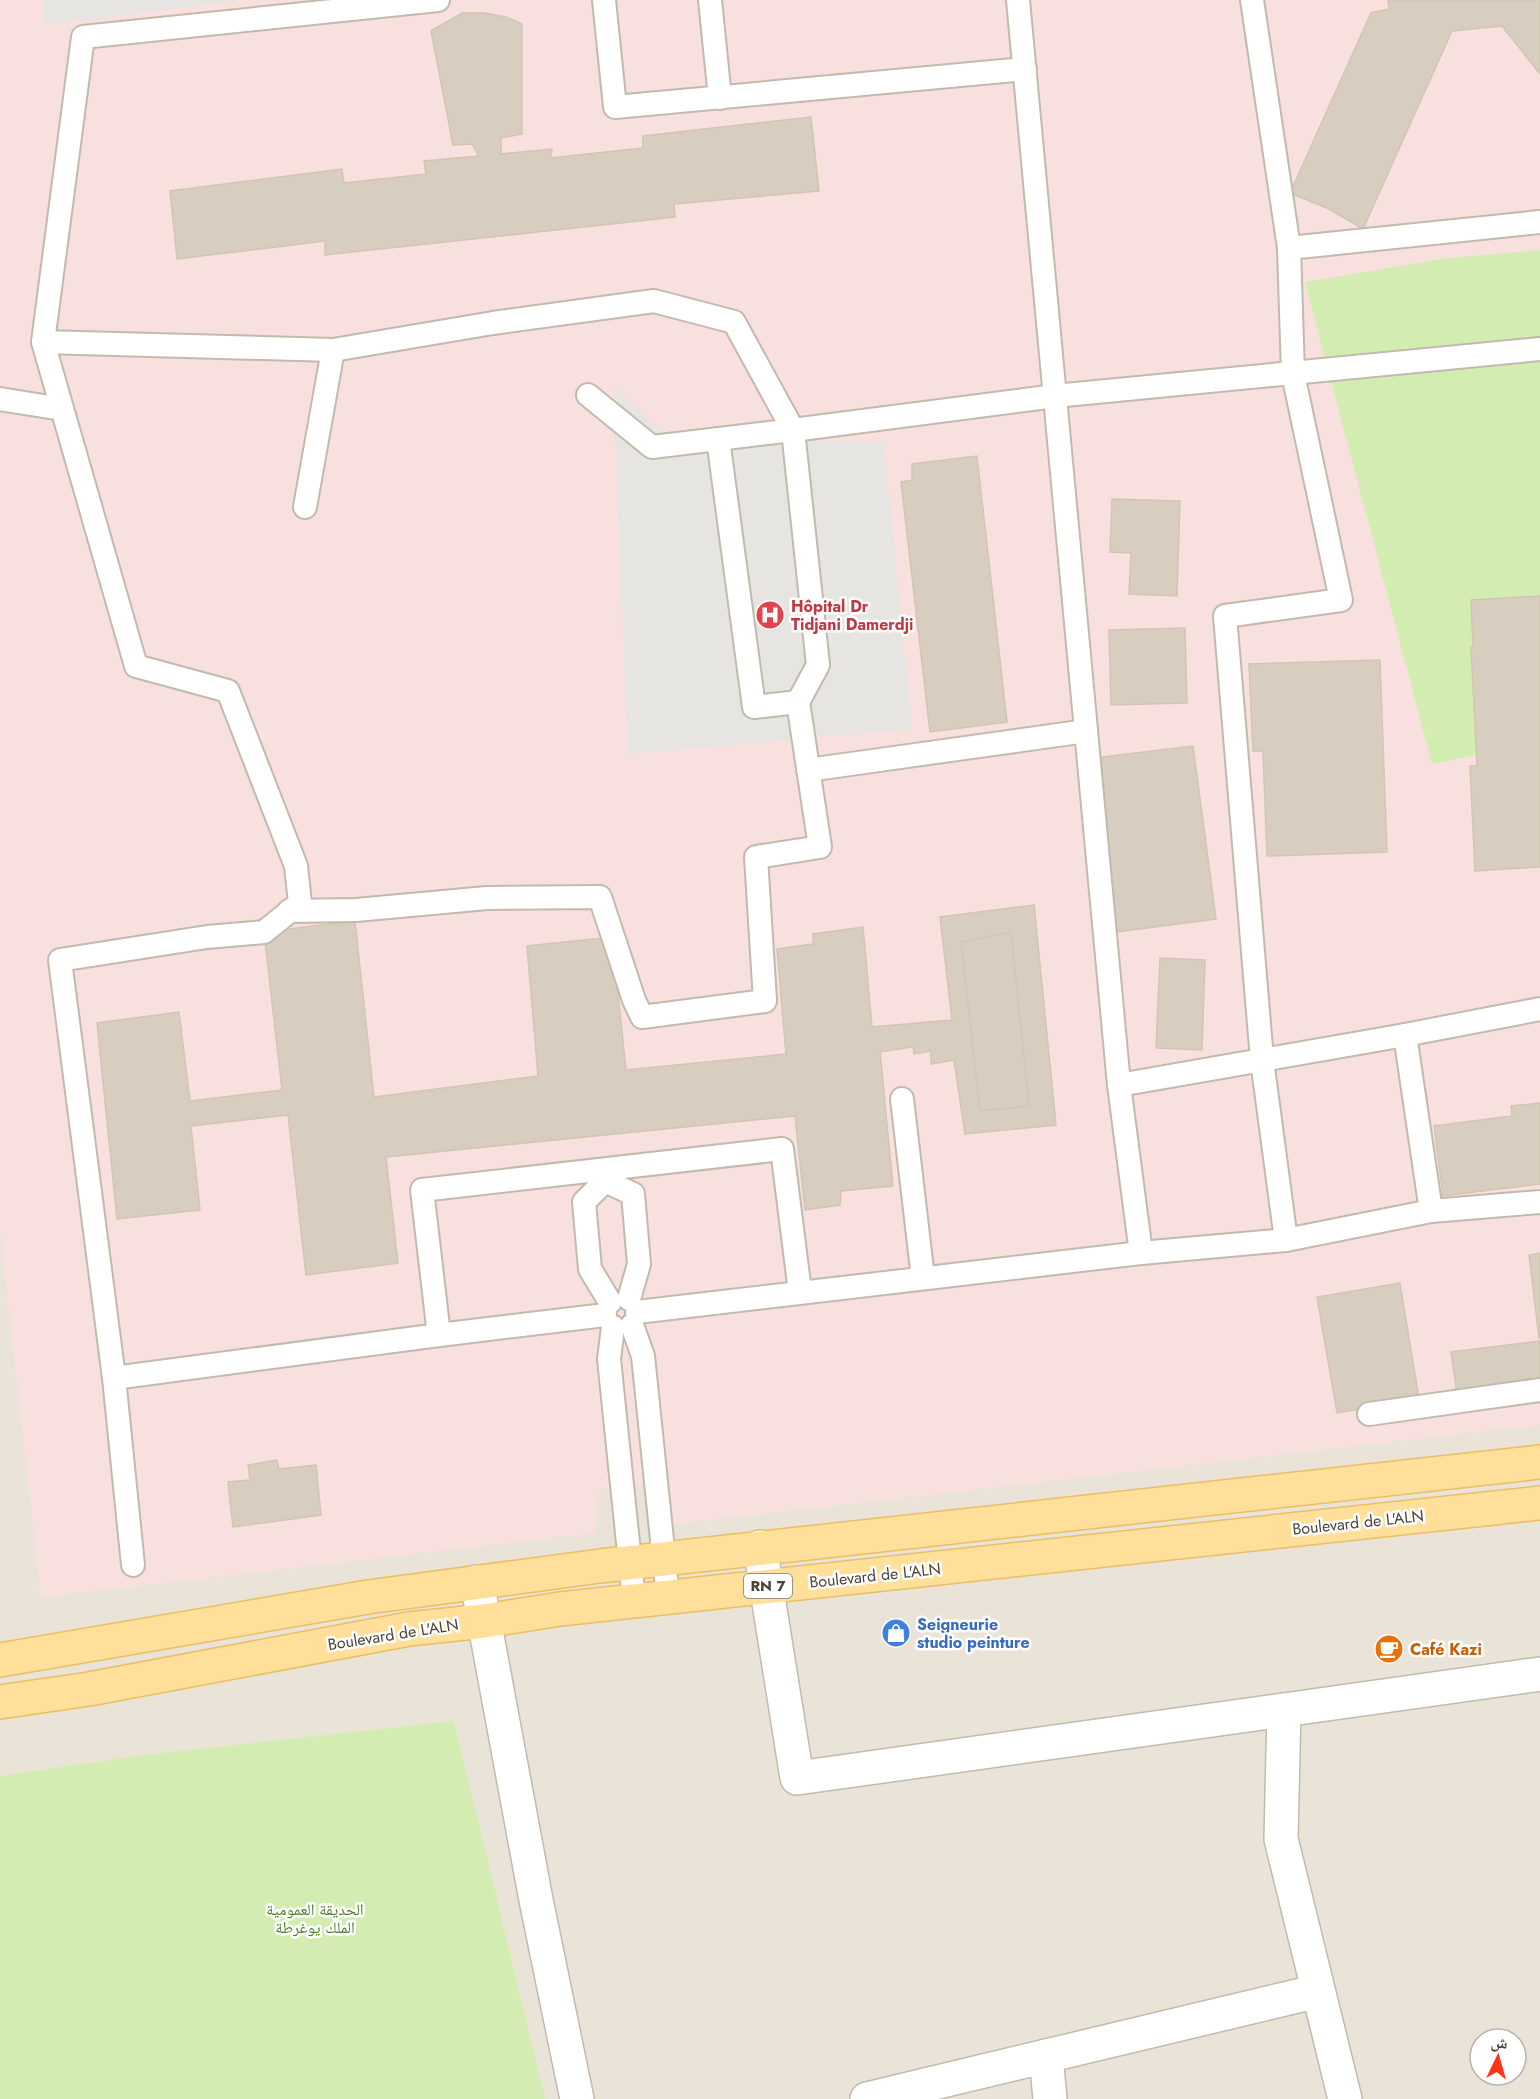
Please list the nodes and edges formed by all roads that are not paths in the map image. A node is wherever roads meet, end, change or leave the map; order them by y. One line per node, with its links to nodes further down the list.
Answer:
1 (438, 0): 10 (lane)
2 (604, 0): 7 (lane)
3 (710, 0): 7 (lane)
4 (1018, 0): 6 (lane)
5 (1252, 0): 9 (lane)
6 (1024, 69): 7 (lane); 15 (lane)
7 (720, 98)
8 (1540, 222): 9 (lane)
9 (1289, 249): 13 (lane)
10 (43, 342): 12 (lane); 17 (lane)
11 (1540, 349): 13 (lane)
12 (333, 350): 18 (lane); 20 (lane)
13 (1293, 374): 15 (lane); 27 (lane)
14 (588, 395): 19 (lane)
15 (1055, 396): 18 (lane); 22 (lane)
16 (0, 399): 17 (lane)
17 (62, 409): 24 (lane)
18 (793, 430): 19 (lane); 21 (lane)
19 (718, 439): 21 (lane)
20 (305, 507)
21 (798, 702): 23 (lane)
22 (1086, 731): 23 (lane); 28 (lane)
23 (808, 770): 24 (lane)
24 (289, 911): 39 (lane)
25 (1540, 1009): 26 (lane)
26 (1405, 1035): 27 (lane); 32 (lane)
27 (1262, 1060): 28 (lane); 33 (lane)
28 (1119, 1085): 34 (lane)
29 (902, 1099): 35 (lane)
30 (604, 1175): 36 (lane); 37 (lane); 37 (lane); 38 (lane)
31 (1540, 1202): 32 (lane)
32 (1431, 1212): 33 (lane)
33 (1286, 1240): 34 (lane)
34 (1141, 1253): 35 (lane)
35 (923, 1278): 36 (lane)
36 (800, 1292): 37 (lane)
37 (621, 1314): 38 (lane); 45 (lane); 46 (lane)
38 (439, 1335): 39 (lane)
39 (114, 1378): 47 (lane)
40 (1540, 1390): 41 (lane)
41 (1369, 1414)
42 (1540, 1462): 44 (main road)
43 (1540, 1503): 49 (main road, Boulevard de L'ALN / RN 7)
44 (760, 1547): 45 (main road); 49 (street)
45 (665, 1560): 46 (main road); 50 (lane)
46 (630, 1563): 48 (main road); 51 (lane)
47 (134, 1565)
48 (477, 1582): 52 (street); 53 (main road)
49 (766, 1586): 50 (main road, Boulevard de L'ALN / RN 7); 56 (street)
50 (668, 1598): 51 (main road, Boulevard de L'ALN / RN 7)
51 (634, 1601): 52 (main road, Boulevard de L'ALN / RN 7)
52 (484, 1621): 55 (main road, Boulevard de L'ALN / RN 7); 59 (street)
53 (0, 1660)
54 (1540, 1674): 56 (street)
55 (0, 1702)
56 (1284, 1710): 57 (street)
57 (1318, 1991): 58 (street); 62 (street)
58 (1046, 2056): 60 (street); 61 (street)
59 (577, 2099)
60 (867, 2099)
61 (1050, 2099)
62 (1345, 2099)

